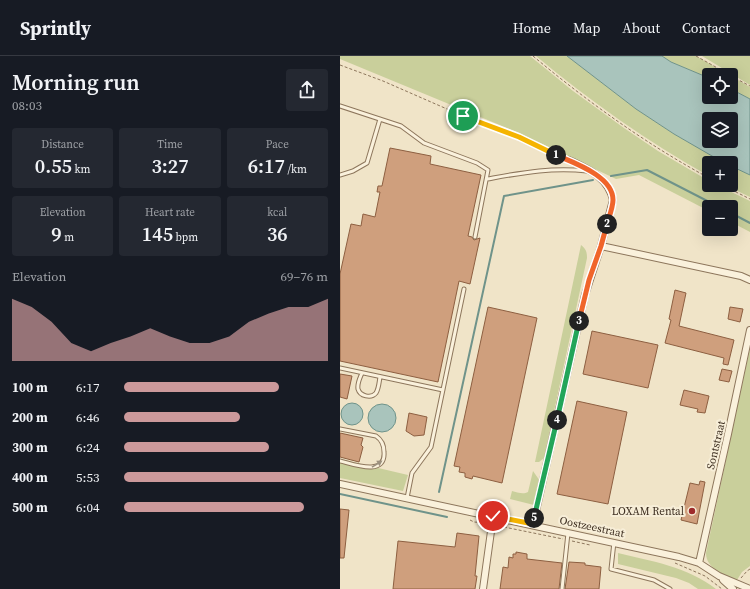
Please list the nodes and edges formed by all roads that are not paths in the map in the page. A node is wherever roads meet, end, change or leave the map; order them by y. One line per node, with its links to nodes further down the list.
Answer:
1 (340, 106): 2 (lane)
2 (380, 119): 5 (lane); 6 (lane)
3 (569, 160): 4 (street)
4 (593, 172): 6 (lane); 8 (street)
5 (340, 175)
6 (487, 179): 7 (lane)
7 (475, 237)
8 (601, 246): 9 (street); 21 (street)
9 (750, 280)
10 (464, 289): 15 (lane)
11 (750, 330): 24 (street, Sontstraat)
12 (340, 368): 13 (lane)
13 (362, 373): 14 (lane); 14 (lane)
14 (380, 377): 15 (lane)
15 (443, 390): 19 (lane)
16 (340, 428): 17 (lane, one-way to 16)
17 (340, 461)
18 (340, 484): 19 (street, Oostzeestraat)
19 (407, 498): 20 (street, Oostzeestraat)
20 (493, 516): 21 (street, Oostzeestraat); 26 (street)
21 (533, 524): 22 (street, Oostzeestraat)
22 (568, 532): 23 (street, Oostzeestraat); 27 (lane)
23 (614, 542): 24 (street, Oostzeestraat); 28 (lane)
24 (699, 563): 25 (street, Oostzeestraat)
25 (719, 576): 29 (street, Oostzeestraat); 30 (street, Oostzeestraat)
26 (484, 589)
27 (562, 589)
28 (670, 589)
29 (733, 589)
30 (750, 589)

